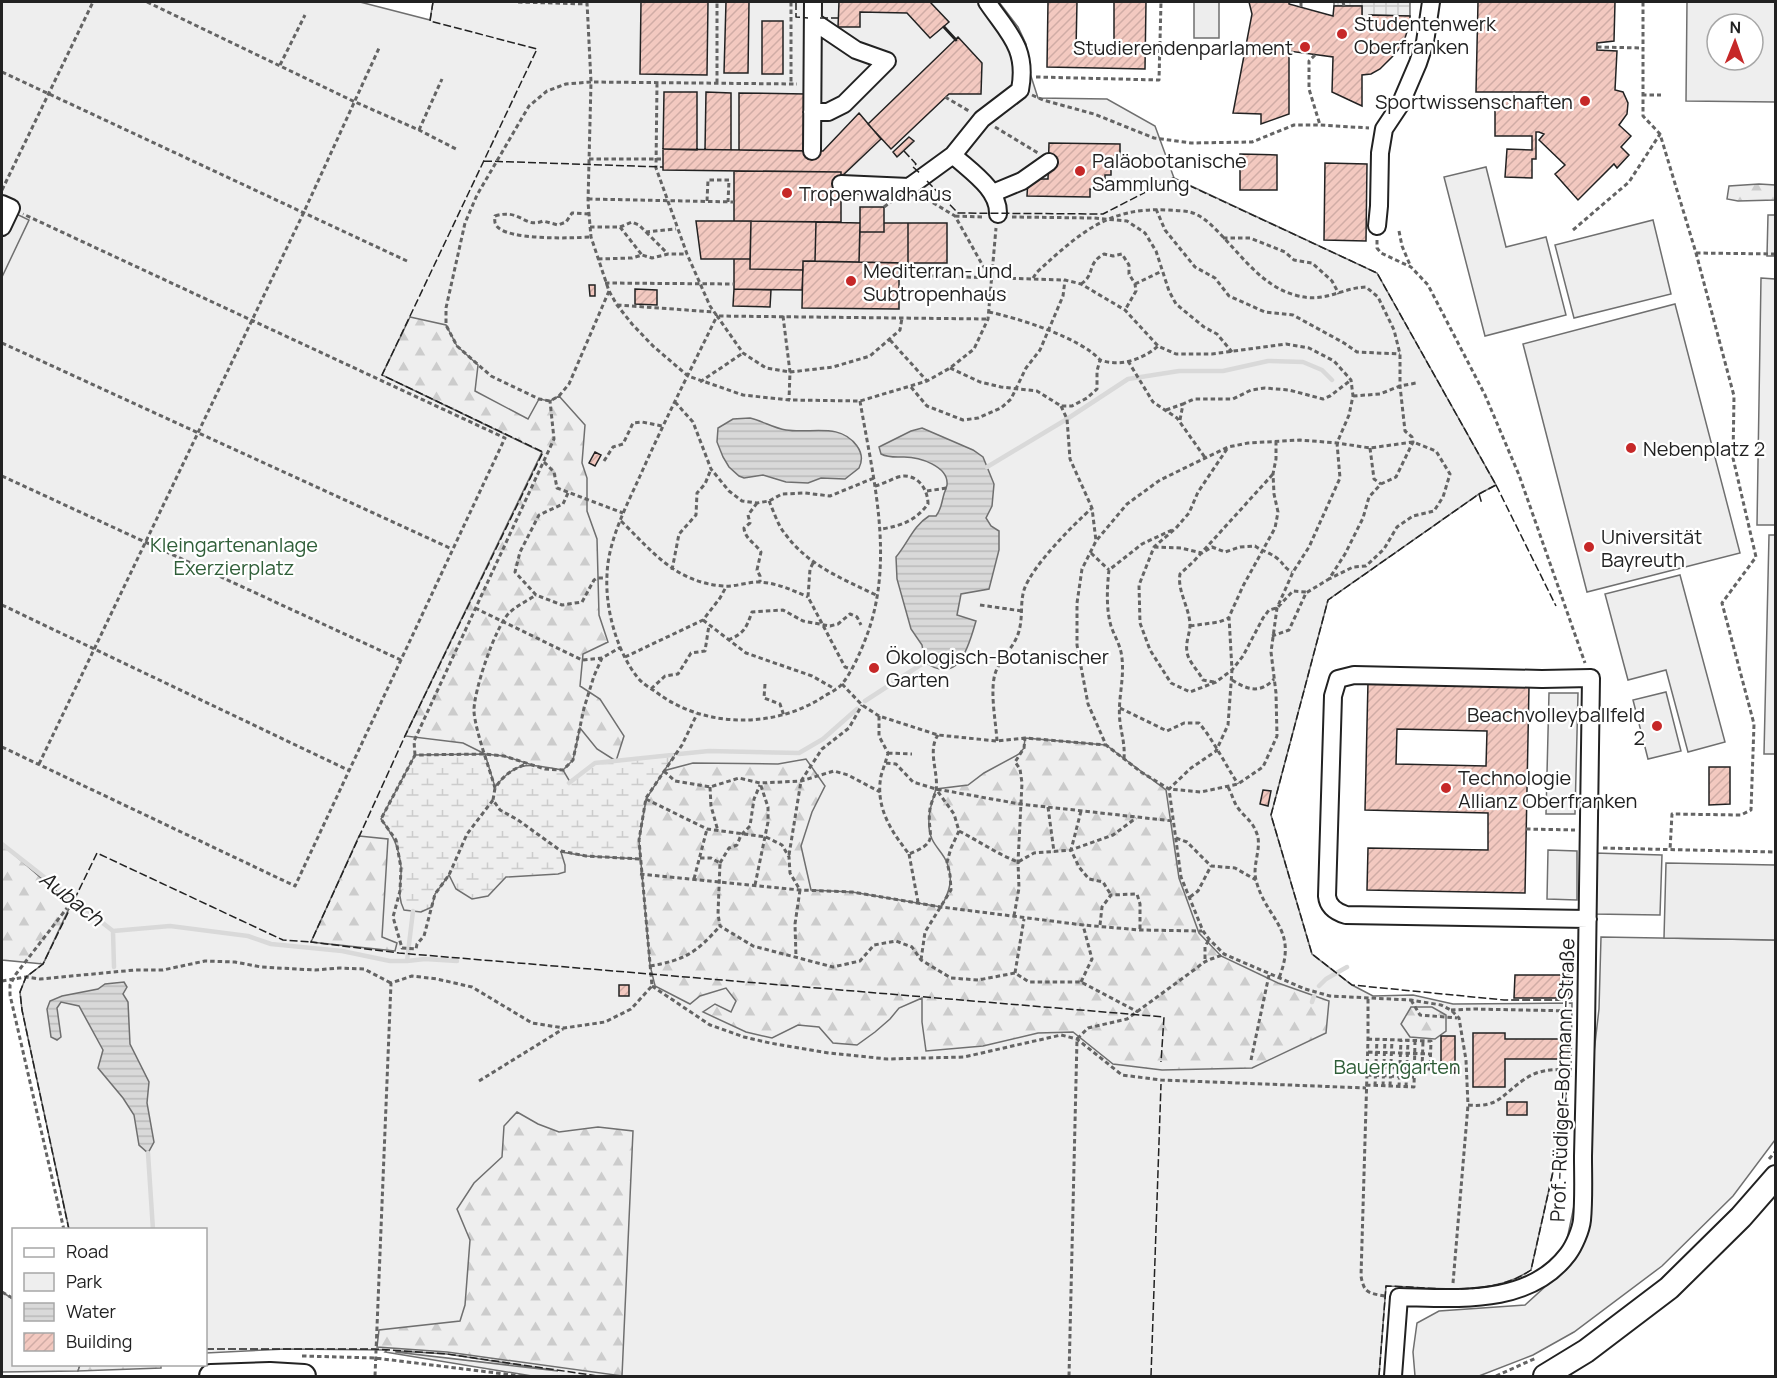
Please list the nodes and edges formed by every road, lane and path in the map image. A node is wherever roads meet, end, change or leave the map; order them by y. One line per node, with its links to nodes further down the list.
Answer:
1 (93, 2): 29 (path)
2 (147, 2): 20 (path)
3 (518, 2): 12 (path)
4 (717, 2): 26 (path)
5 (791, 2): 27 (path)
6 (813, 2): 15 (street)
7 (987, 2): 24 (street)
8 (1161, 2): 24 (path)
9 (1301, 2): 13 (path)
10 (1431, 2): 37 (street)
11 (1643, 2): 18 (path)
12 (587, 3): 23 (path)
13 (1300, 7)
14 (305, 15): 20 (path)
15 (813, 21): 28 (street); 34 (street)
16 (380, 46): 33 (path)
17 (1597, 47): 18 (path)
18 (1642, 48): 30 (path)
19 (1315, 55): 36 (path)
20 (280, 65): 33 (path)
21 (2, 72): 29 (path)
22 (442, 79): 38 (path)
23 (591, 82): 25 (path); 43 (path); 123 (path)
24 (1021, 82): 35 (street); 36 (path)
25 (657, 83): 26 (path); 45 (path)
26 (717, 83): 27 (path)
27 (792, 84): 28 (path)
28 (812, 84): 34 (street)
29 (48, 93): 49 (path); 58 (path)
30 (1642, 95): 31 (path); 39 (path)
31 (1661, 95)
32 (945, 97): 35 (path)
33 (355, 102): 38 (path); 58 (path)
34 (812, 112): 41 (street)
35 (982, 119): 42 (street); 46 (path)
36 (1320, 125): 37 (path)
37 (1384, 129): 64 (street)
38 (419, 130): 40 (path)
39 (1660, 134): 68 (path); 73 (path)
40 (458, 150)
41 (812, 151)
42 (953, 155): 48 (street); 50 (street)
43 (590, 159): 45 (path); 51 (path)
44 (663, 159): 45 (path)
45 (656, 160): 52 (path)
46 (1048, 162): 50 (street)
47 (841, 184): 48 (street)
48 (909, 187): 61 (path)
49 (2, 192)
50 (993, 193): 60 (street)
51 (588, 199): 52 (path); 59 (path)
52 (666, 201): 53 (path); 67 (path)
53 (707, 202): 54 (path); 54 (path)
54 (728, 202): 55 (path)
55 (734, 202)
56 (6, 206): 65 (street); 101 (path)
57 (1156, 209): 62 (path); 72 (path); 108 (path)
58 (303, 214): 79 (path); 101 (path)
59 (589, 214): 63 (path); 71 (path)
60 (998, 215): 61 (path); 62 (path); 83 (path)
61 (955, 216): 83 (path)
62 (1106, 219): 81 (path); 84 (path)
63 (590, 226): 66 (path); 71 (path)
64 (1377, 226): 80 (path)
65 (2, 227)
66 (620, 227): 70 (path); 77 (path)
67 (677, 229): 70 (path); 75 (path)
68 (1573, 230)
69 (1399, 231): 80 (path)
70 (646, 232): 74 (path)
71 (591, 237): 78 (path)
72 (1223, 238): 92 (path); 92 (path)
73 (1696, 253): 76 (path); 250 (path)
74 (668, 254): 75 (path); 77 (path)
75 (687, 254): 87 (path)
76 (1776, 254)
77 (642, 255): 78 (path)
78 (598, 259): 86 (path)
79 (407, 261)
80 (1411, 267): 197 (path)
81 (1162, 272): 90 (path); 106 (path)
82 (899, 275): 83 (path)
83 (992, 276): 84 (path); 96 (path)
84 (1033, 278): 85 (path)
85 (1065, 280): 89 (path); 102 (path)
86 (605, 283): 87 (path); 91 (path)
87 (699, 283): 88 (path); 95 (path)
88 (734, 284)
89 (1081, 284): 90 (path); 94 (path)
90 (1135, 284): 94 (path)
91 (609, 291): 93 (path); 123 (path)
92 (1339, 294): 108 (path)
93 (617, 305): 95 (path); 113 (path)
94 (1125, 310): 105 (path)
95 (714, 312): 97 (path)
96 (989, 312): 100 (path); 102 (path)
97 (717, 316): 98 (path); 107 (path); 113 (path)
98 (783, 316): 99 (path); 112 (path)
99 (902, 318): 100 (path); 103 (path)
100 (988, 319): 111 (path)
101 (250, 321): 131 (path); 159 (path)
102 (1048, 332): 109 (path); 120 (path)
103 (890, 340): 112 (path); 115 (path)
104 (2, 343): 131 (path)
105 (1158, 346): 106 (path); 110 (path)
106 (1232, 352): 114 (path)
107 (743, 353): 112 (path); 116 (path)
108 (1400, 354): 118 (path)
109 (1100, 360): 110 (path); 127 (path)
110 (1128, 362): 128 (path)
111 (950, 368): 115 (path); 120 (path)
112 (790, 372): 122 (path)
113 (687, 376): 116 (path); 125 (path)
114 (1351, 380): 121 (path); 126 (path)
115 (927, 381): 119 (path)
116 (700, 382): 122 (path)
117 (1416, 383): 118 (path)
118 (1400, 386): 121 (path); 133 (path)
119 (911, 387): 120 (path); 124 (path)
120 (1016, 388): 127 (path)
121 (1353, 396): 134 (path)
122 (789, 400): 124 (path)
123 (550, 401): 139 (path)
124 (860, 401): 143 (path)
125 (675, 402): 130 (path); 140 (path)
126 (1183, 404): 128 (path); 129 (path)
127 (1061, 406): 151 (path)
128 (1166, 410): 129 (path)
129 (1180, 420): 137 (path)
130 (662, 426): 138 (path); 152 (path)
131 (198, 433): 156 (path); 159 (path)
132 (1276, 441): 134 (path); 135 (path); 141 (path)
133 (1413, 442): 136 (path); 144 (path); 168 (path)
134 (1337, 443): 136 (path); 166 (path)
135 (1228, 447): 137 (path); 154 (path)
136 (1370, 448): 144 (path)
137 (1206, 459): 157 (path)
138 (604, 461)
139 (544, 462): 148 (path); 177 (path)
140 (711, 469): 150 (path); 164 (path)
141 (1273, 474): 160 (path); 162 (path)
142 (2, 476): 156 (path)
143 (874, 478): 145 (path); 149 (path)
144 (1381, 484): 168 (path)
145 (875, 486): 147 (path); 155 (path)
146 (947, 488): 147 (path)
147 (927, 491): 155 (path)
148 (568, 493): 152 (path); 172 (path)
149 (769, 501): 150 (path); 163 (path)
150 (757, 503): 169 (path)
151 (1092, 508): 157 (path); 179 (path)
152 (623, 513): 153 (path)
153 (621, 521): 164 (path); 167 (path)
154 (1176, 528): 158 (path); 165 (path)
155 (880, 529): 173 (path)
156 (145, 541): 190 (path); 193 (path)
157 (1096, 541): 161 (path)
158 (1154, 547): 162 (path); 199 (path)
159 (452, 549): 193 (path)
160 (1263, 552): 162 (path); 166 (path); 180 (path)
161 (1091, 553): 165 (path); 212 (path)
162 (1202, 553): 186 (path)
163 (813, 563): 173 (path); 174 (path)
164 (672, 570): 170 (path)
165 (1109, 570): 205 (path)
166 (1293, 572): 178 (path)
167 (606, 578): 172 (path); 189 (path)
168 (1329, 579): 171 (path)
169 (760, 582): 170 (path); 174 (path)
170 (726, 587): 181 (path)
171 (1306, 592): 178 (path); 187 (path)
172 (536, 595): 182 (path)
173 (877, 595): 194 (path)
174 (808, 597): 184 (path)
175 (2, 605): 190 (path)
176 (980, 606): 179 (path)
177 (475, 608): 182 (path); 218 (path)
178 (1277, 608): 187 (path); 195 (path)
179 (1022, 611): 211 (path)
180 (1229, 617): 186 (path); 195 (path)
181 (703, 620): 183 (path); 191 (path)
182 (502, 622): 192 (path); 216 (path)
183 (709, 625): 188 (path); 202 (path)
184 (823, 625): 185 (path); 188 (path); 194 (path)
185 (861, 625)
186 (1190, 626): 199 (path)
187 (1272, 636): 196 (path)
188 (728, 640): 203 (path)
189 (621, 647): 191 (path); 192 (path)
190 (95, 650): 221 (path); 223 (path)
191 (625, 657): 202 (path)
192 (602, 658): 222 (path)
193 (401, 660): 223 (path)
194 (851, 669): 201 (path)
195 (1232, 670): 198 (path); 199 (path)
196 (1274, 678): 198 (path); 227 (path)
197 (1591, 678): 248 (street, Prof.-Rüdiger-Bormann-Straße); 273 (street)
198 (1232, 680): 214 (path)
199 (1216, 682)
200 (765, 684): 207 (path)
201 (842, 684): 203 (path); 204 (path)
202 (651, 688): 206 (path)
203 (835, 689): 207 (path)
204 (862, 705): 208 (path); 225 (path)
205 (1120, 708): 214 (path); 219 (path)
206 (697, 714): 207 (path); 224 (path)
207 (784, 716)
208 (879, 716): 209 (path); 215 (path)
209 (938, 735): 211 (path); 231 (path)
210 (1025, 738): 211 (path); 212 (path); 236 (path)
211 (997, 741)
212 (1106, 745): 219 (path)
213 (2, 747): 221 (path)
214 (1216, 751): 227 (path); 232 (path)
215 (888, 753): 217 (path); 220 (path)
216 (485, 754): 218 (path); 222 (path); 229 (path)
217 (912, 754)
218 (415, 755): 235 (path)
219 (1124, 759): 232 (path)
220 (886, 763): 231 (path); 233 (path)
221 (39, 764): 223 (path)
222 (526, 764): 229 (path)
223 (348, 770)
224 (663, 771): 228 (path); 234 (path)
225 (801, 781): 226 (path); 233 (path); 254 (path)
226 (760, 783): 228 (path); 245 (path); 246 (path)
227 (1238, 784): 230 (path)
228 (710, 787): 243 (path)
229 (495, 788): 235 (path)
230 (1228, 788): 232 (path); 262 (path)
231 (936, 789): 236 (path); 244 (path); 253 (path)
232 (1169, 789): 240 (path)
233 (880, 792): 253 (path)
234 (646, 798): 241 (path); 256 (path)
235 (493, 800): 256 (path)
236 (1020, 804): 237 (path); 257 (path)
237 (1048, 807): 238 (path); 251 (path)
238 (1081, 811): 239 (path); 249 (path)
239 (1138, 817): 240 (path); 249 (path)
240 (1173, 821): 247 (path)
241 (707, 829): 243 (path); 255 (path)
242 (1526, 829): 248 (path)
243 (718, 831): 245 (path)
244 (959, 831): 257 (path); 269 (path)
245 (741, 835): 246 (path); 258 (path)
246 (766, 837): 254 (path); 264 (path)
247 (1176, 838): 259 (path); 267 (path)
248 (1589, 839): 250 (path); 273 (street, Prof.-Rüdiger-Bormann-Straße)
249 (1071, 850): 251 (path); 266 (path)
250 (1671, 850): 252 (path)
251 (1054, 852): 257 (path)
252 (1776, 852)
253 (909, 854): 268 (path)
254 (789, 857): 265 (path)
255 (700, 858): 258 (path); 261 (path)
256 (640, 859): 260 (path)
257 (1018, 862): 271 (path)
258 (720, 863): 263 (path)
259 (1211, 866): 262 (path); 267 (path)
260 (640, 874): 261 (path); 284 (path)
261 (694, 879): 263 (path)
262 (1256, 880): 288 (path)
263 (719, 882): 264 (path); 276 (path)
264 (755, 885): 265 (path)
265 (800, 890): 268 (path); 281 (path)
266 (1111, 895): 275 (path); 277 (path)
267 (1190, 897): 278 (path)
268 (918, 902): 269 (path)
269 (941, 907): 271 (path); 283 (path)
270 (67, 908): 287 (path)
271 (1014, 916): 272 (path)
272 (1024, 918): 274 (path); 285 (path)
273 (1588, 919): 296 (street, Prof.-Rüdiger-Bormann-Straße)
274 (1083, 925): 275 (path); 290 (path)
275 (1100, 925): 277 (path)
276 (720, 926): 281 (path); 284 (path)
277 (1140, 930): 278 (path)
278 (1203, 931): 279 (path)
279 (1209, 939): 280 (path); 282 (path)
280 (1224, 954): 282 (path); 286 (path)
281 (796, 957): 283 (path)
282 (1205, 959): 297 (path)
283 (921, 960): 285 (path)
284 (650, 966): 292 (path)
285 (1015, 973): 290 (path)
286 (1269, 975): 288 (path); 318 (path)
287 (12, 979): 289 (path); 291 (path); 345 (path)
288 (1279, 979): 293 (path)
289 (2, 981)
290 (1081, 982): 297 (path)
291 (392, 983): 299 (path); 348 (path)
292 (652, 986): 299 (path); 300 (path)
293 (1368, 999): 294 (path); 301 (path)
294 (1411, 1000): 295 (path); 298 (path)
295 (1451, 1010): 296 (path); 298 (path)
296 (1586, 1011): 327 (street, Prof.-Rüdiger-Bormann-Straße)
297 (1137, 1012): 300 (path)
298 (1459, 1018): 342 (path)
299 (564, 1028): 335 (path)
300 (1077, 1039): 339 (path); 354 (path)
301 (1368, 1039): 302 (path); 309 (path)
302 (1377, 1040): 303 (path); 310 (path)
303 (1385, 1040): 304 (path); 311 (path)
304 (1392, 1040): 305 (path); 312 (path)
305 (1401, 1040): 306 (path); 313 (path)
306 (1408, 1041): 307 (path); 314 (path)
307 (1415, 1041): 308 (path); 315 (path)
308 (1423, 1041): 316 (path); 317 (path)
309 (1368, 1052): 310 (path); 319 (path)
310 (1376, 1052): 311 (path); 320 (path)
311 (1384, 1053): 312 (path); 321 (path)
312 (1392, 1053): 313 (path); 322 (path)
313 (1400, 1053): 314 (path); 323 (path)
314 (1407, 1053): 315 (path); 324 (path)
315 (1415, 1054): 316 (path); 325 (path)
316 (1422, 1054): 317 (path); 326 (path)
317 (1431, 1054): 326 (path)
318 (1251, 1060)
319 (1367, 1067): 320 (path); 328 (path)
320 (1376, 1067): 321 (path); 329 (path)
321 (1384, 1067): 322 (path); 330 (path)
322 (1391, 1068): 323 (path); 331 (path)
323 (1399, 1068): 324 (path); 332 (path)
324 (1407, 1068): 325 (path); 333 (path)
325 (1414, 1069): 326 (path); 334 (path)
326 (1422, 1069)
327 (1585, 1070): 342 (path); 355 (street, Prof.-Rüdiger-Bormann-Straße)
328 (1367, 1075): 329 (path); 339 (path)
329 (1376, 1076): 330 (path); 336 (path)
330 (1383, 1076): 331 (path); 337 (path)
331 (1391, 1076): 332 (path); 338 (path)
332 (1399, 1077): 333 (path); 340 (path)
333 (1406, 1077): 334 (path); 341 (path)
334 (1414, 1077): 341 (path)
335 (479, 1081)
336 (1375, 1086): 337 (path); 339 (path)
337 (1383, 1086): 338 (path)
338 (1390, 1086): 340 (path)
339 (1366, 1087): 347 (path)
340 (1399, 1087): 341 (path)
341 (1406, 1087)
342 (1468, 1105): 346 (path)
343 (1776, 1151): 344 (path)
344 (1771, 1169): 350 (main road)
345 (64, 1228)
346 (1452, 1288)
347 (1385, 1296)
348 (375, 1358): 349 (path); 352 (path); 353 (path)
349 (301, 1366): 351 (main road)
350 (1541, 1367): 356 (path)
351 (211, 1377)
352 (375, 1377)
353 (521, 1377)
354 (1069, 1377)
355 (1393, 1377)
356 (1496, 1377)

